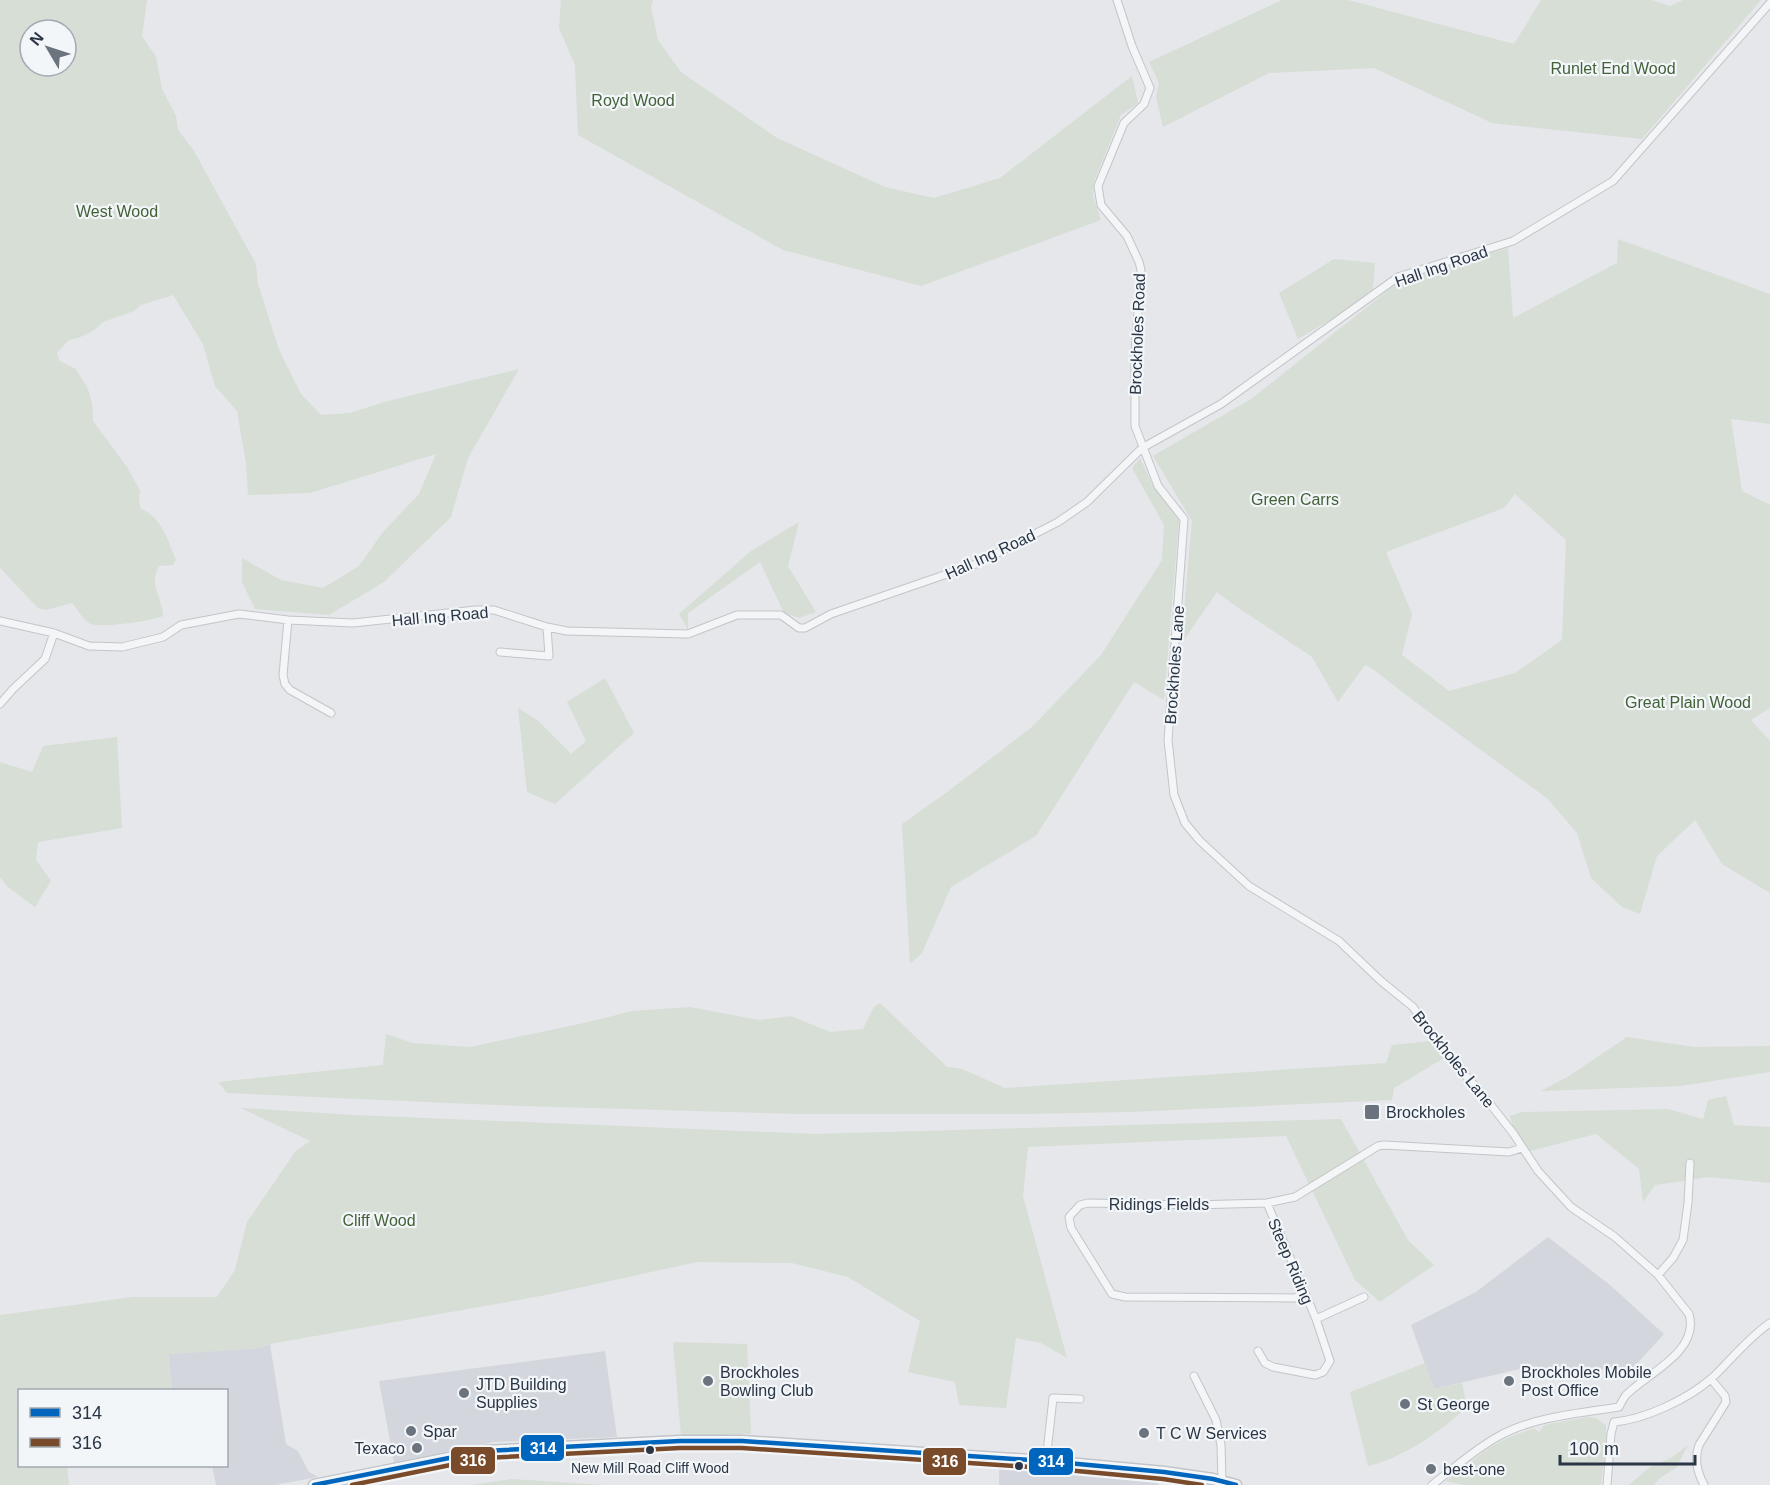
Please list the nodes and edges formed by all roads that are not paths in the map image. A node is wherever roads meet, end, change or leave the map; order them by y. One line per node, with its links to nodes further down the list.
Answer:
1 (1118, 0): 3 (street, Brockholes Road)
2 (1770, 3): 3 (street, Hall Ing Road)
3 (1142, 448): 6 (street, Hall Ing Road); 11 (street, Brockholes Lane)
4 (288, 620): 6 (street, Hall Ing Road); 7 (street, Hall Ing Road); 10 (street)
5 (0, 621): 7 (street, Hall Ing Road)
6 (547, 627): 8 (street)
7 (54, 633): 9 (street)
8 (500, 652)
9 (0, 704)
10 (331, 713)
11 (1522, 1148): 13 (street, Ridings Fields); 14 (street, Brockholes Lane)
12 (1690, 1163): 14 (street)
13 (1267, 1203): 15 (street, Steep Riding); 15 (street, Ridings Fields)
14 (1658, 1275): 23 (street, Brockholes Lane)
15 (1305, 1294): 17 (street, Steep Riding)
16 (1364, 1297): 17 (street, Steep Riding)
17 (1316, 1319): 19 (street, Steep Riding)
18 (1770, 1323): 21 (street)
19 (1258, 1351)
20 (1194, 1376): 27 (street)
21 (1711, 1378): 24 (street); 32 (street)
22 (1080, 1399): 25 (street)
23 (1619, 1407): 24 (street); 30 (street)
24 (1614, 1422): 31 (street)
25 (1046, 1461): 26 (main road); 28 (main road)
26 (1197, 1481): 27 (main road)
27 (1222, 1481): 29 (main road)
28 (314, 1485)
29 (1236, 1485)
30 (1432, 1485)
31 (1607, 1485)
32 (1704, 1485)

